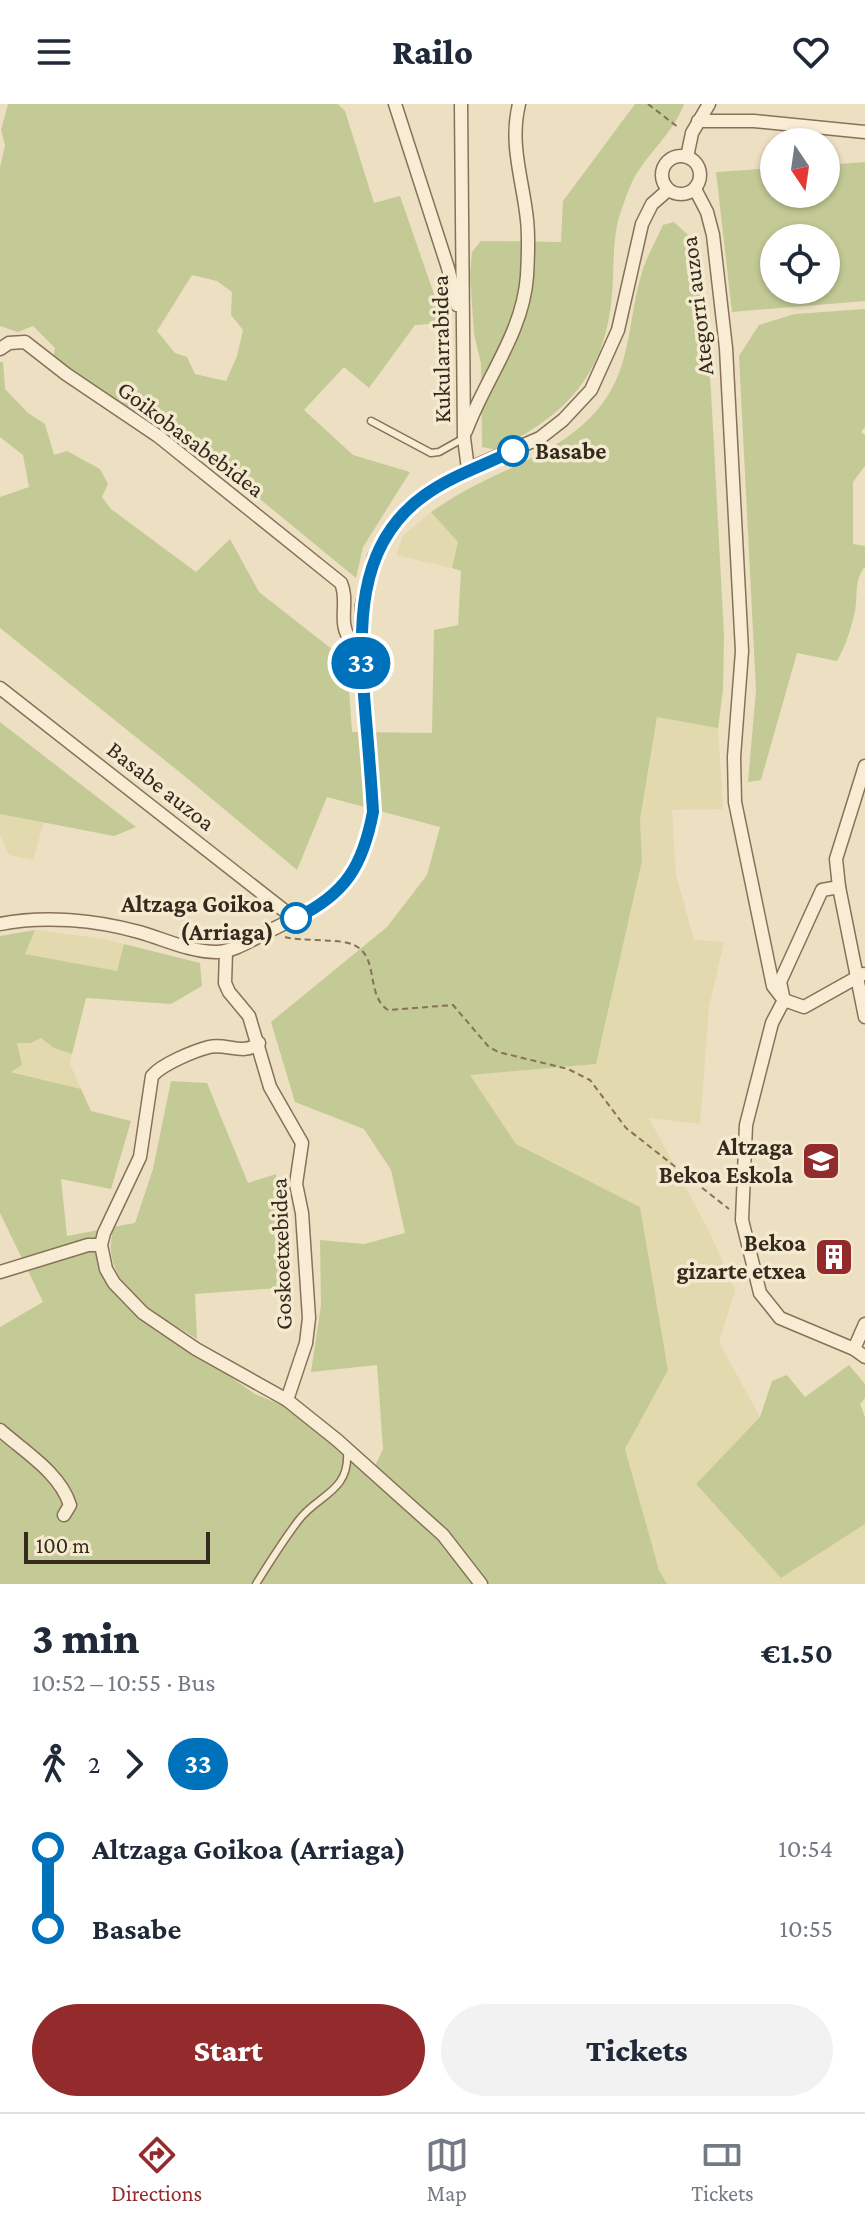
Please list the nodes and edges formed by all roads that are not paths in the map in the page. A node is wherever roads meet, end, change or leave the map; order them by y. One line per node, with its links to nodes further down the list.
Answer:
1 (395, 104): 10 (street)
2 (461, 104): 10 (street, Kukularrabidea)
3 (519, 104): 13 (street, Kukularrabidea)
4 (709, 104): 5 (street)
5 (693, 132): 6 (street); 7 (street)
6 (865, 132)
7 (687, 157): 8 (street); 9 (street)
8 (695, 189): 9 (street); 23 (street, Ategorri auzoa)
9 (668, 190): 14 (street)
10 (462, 328): 13 (street, Kukularrabidea)
11 (0, 349): 15 (street, Goikobasabebidea)
12 (371, 421): 13 (lane)
13 (464, 438): 14 (street)
14 (468, 469): 15 (street)
15 (360, 641): 19 (street)
16 (0, 688): 19 (street, Basabe auzoa)
17 (865, 766): 18 (street)
18 (839, 887): 22 (street); 23 (street)
19 (295, 919): 21 (street)
20 (0, 924): 21 (street)
21 (226, 951): 25 (street, Goskoetxebidea)
22 (862, 975): 23 (street); 24 (street)
23 (784, 1000): 29 (street)
24 (865, 1017)
25 (259, 1043): 26 (street); 30 (street, Goskoetxebidea)
26 (101, 1245): 27 (street); 30 (street)
27 (0, 1272)
28 (865, 1324): 29 (street)
29 (860, 1353)
30 (287, 1400): 32 (street)
31 (0, 1430): 33 (street)
32 (347, 1449): 34 (lane); 35 (street)
33 (64, 1515)
34 (256, 1584)
35 (481, 1584)

